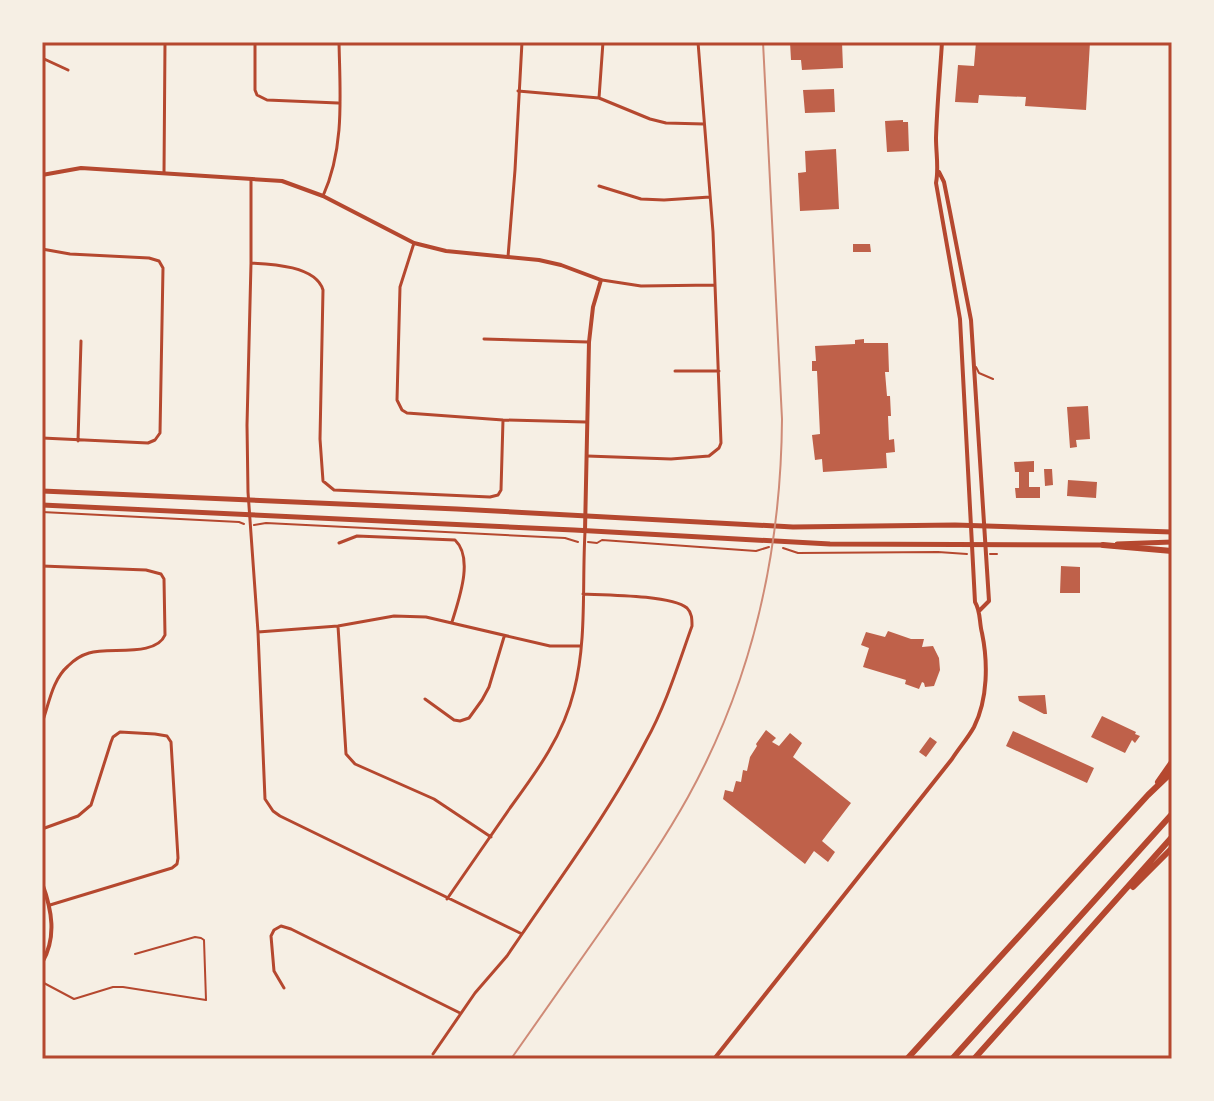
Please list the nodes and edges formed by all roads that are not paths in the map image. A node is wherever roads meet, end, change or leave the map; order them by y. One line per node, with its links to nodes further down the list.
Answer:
1 (165, 42): 15 (street)
2 (255, 42): 12 (street)
3 (339, 42): 12 (street)
4 (522, 42): 10 (street)
5 (603, 42): 11 (street)
6 (698, 42): 13 (street)
7 (942, 42): 14 (street)
8 (42, 58): 9 (street)
9 (68, 70)
10 (518, 91): 11 (street); 23 (street)
11 (599, 98): 13 (street)
12 (340, 103): 19 (street)
13 (704, 124): 20 (street)
14 (939, 170): 30 (street); 44 (street)
15 (164, 173): 16 (street); 17 (street)
16 (42, 175)
17 (251, 180): 19 (street); 24 (street)
18 (599, 186): 20 (street)
19 (323, 196): 21 (street)
20 (710, 197): 26 (street)
21 (414, 243): 23 (street); 34 (street)
22 (42, 249): 37 (street)
23 (508, 257): 25 (street)
24 (251, 263): 34 (street); 40 (street)
25 (601, 280): 26 (street); 29 (street)
26 (714, 285): 32 (street)
27 (484, 339): 29 (street)
28 (81, 341): 37 (street)
29 (589, 342): 35 (street)
30 (973, 353): 33 (lane); 45 (street)
31 (675, 371): 32 (street)
32 (719, 371): 38 (street)
33 (993, 379)
34 (503, 420): 35 (street)
35 (588, 422): 38 (street)
36 (42, 438): 37 (street)
37 (78, 441)
38 (587, 456): 43 (street)
39 (42, 491): 40 (main road)
40 (248, 501): 42 (street); 43 (main road)
41 (42, 505): 42 (main road)
42 (249, 515): 46 (main road); 59 (street)
43 (586, 516): 44 (main road); 46 (street)
44 (971, 526): 45 (main road); 51 (street)
45 (985, 527): 47 (main road); 52 (street)
46 (585, 531): 51 (main road); 55 (street)
47 (1172, 532)
48 (1172, 542): 50 (main road)
49 (339, 543): 57 (street)
50 (1103, 545): 52 (main road); 53 (highway)
51 (972, 546): 52 (main road); 56 (street)
52 (986, 546): 56 (street)
53 (1172, 551)
54 (42, 566): 63 (street)
55 (583, 594): 61 (street); 76 (street)
56 (980, 610): 83 (street)
57 (452, 622): 58 (street); 60 (street)
58 (338, 626): 59 (street); 69 (street)
59 (258, 632): 73 (street)
60 (505, 636): 61 (street); 62 (street)
61 (581, 646): 69 (street)
62 (425, 699)
63 (42, 723)
64 (1172, 762): 66 (highway)
65 (1172, 772): 66 (highway)
66 (1148, 795): 84 (highway)
67 (1172, 814): 85 (highway)
68 (42, 829): 74 (street)
69 (491, 837): 73 (street)
70 (1172, 837): 75 (highway)
71 (1172, 848): 75 (highway)
72 (42, 883): 74 (street)
73 (447, 899): 76 (street)
74 (50, 905): 78 (street)
75 (1088, 932): 86 (highway)
76 (522, 934): 81 (street)
77 (135, 954): 79 (lane)
78 (42, 963)
79 (42, 982)
80 (284, 988): 81 (street)
81 (460, 1013): 82 (street)
82 (433, 1054)
83 (714, 1059)
84 (907, 1059)
85 (952, 1059)
86 (974, 1059)

